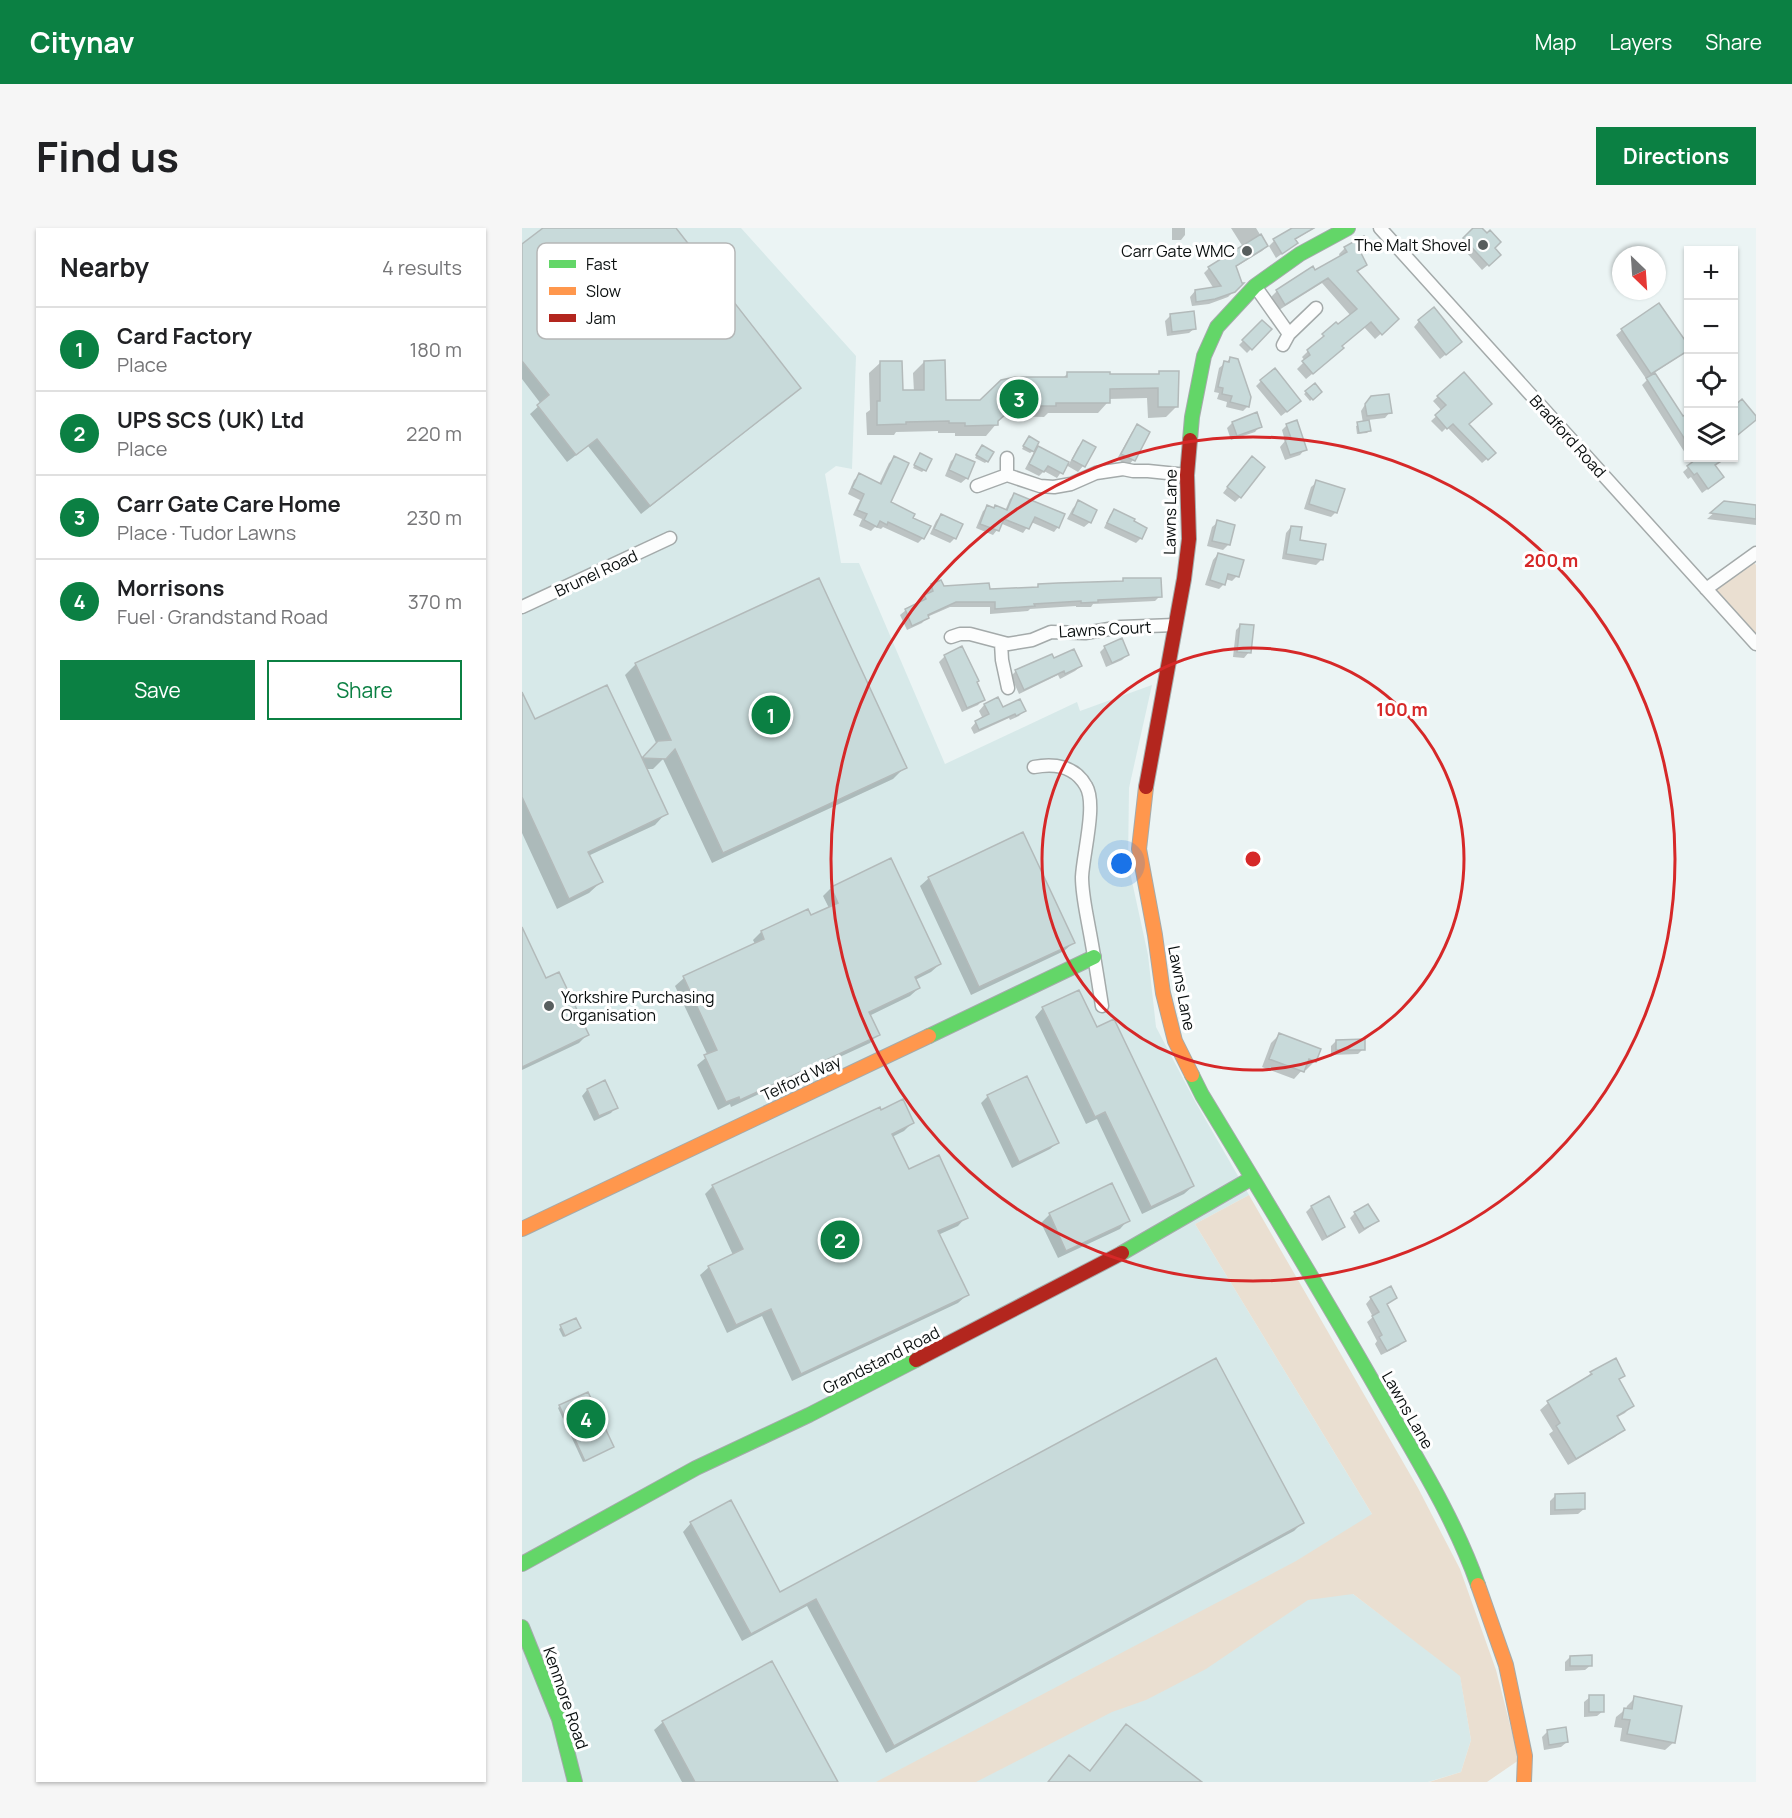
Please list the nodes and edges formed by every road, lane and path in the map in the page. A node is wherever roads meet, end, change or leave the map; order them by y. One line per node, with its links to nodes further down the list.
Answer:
1 (1348, 228): 3 (street, Lawns Lane)
2 (1380, 228): 11 (street, Bradford Road)
3 (1255, 286): 4 (street); 7 (street, Lawns Lane)
4 (1316, 308)
5 (1007, 458): 6 (street)
6 (1007, 475): 7 (street); 8 (street)
7 (1187, 475): 13 (street, Lawns Lane)
8 (977, 486)
9 (670, 538): 12 (street, Brunel Road)
10 (1754, 559): 11 (street)
11 (1706, 589): 16 (street, Bradford Road)
12 (522, 607)
13 (1175, 625): 15 (street, Lawns Court); 21 (street, Lawns Lane)
14 (951, 638): 15 (street, Lawns Court)
15 (1001, 643): 17 (street)
16 (1756, 644)
17 (1008, 688)
18 (1034, 767): 19 (street)
19 (1094, 957): 20 (street); 22 (street, Telford Way)
20 (1102, 1006)
21 (1252, 1178): 23 (street, Grandstand Road); 26 (street, Lawns Lane)
22 (522, 1229)
23 (522, 1564)
24 (522, 1627): 25 (street, Kenmore Road)
25 (575, 1782)
26 (1524, 1782)

